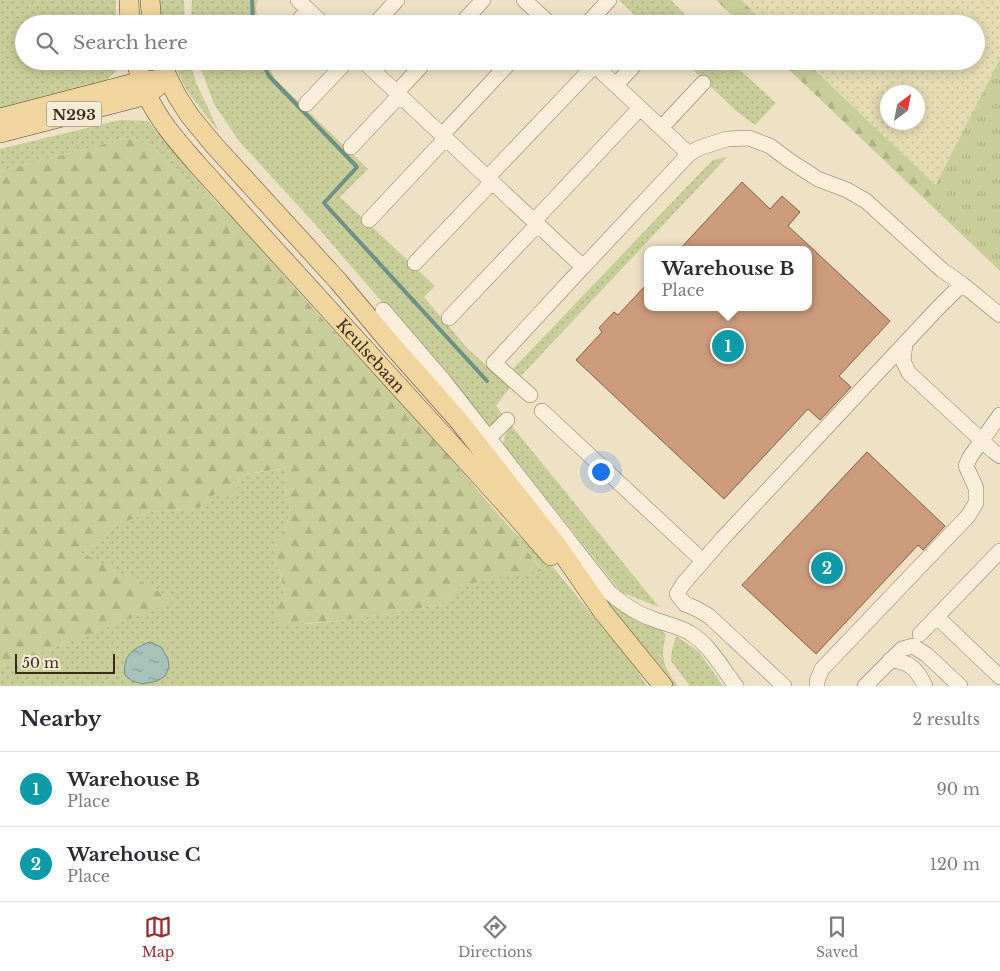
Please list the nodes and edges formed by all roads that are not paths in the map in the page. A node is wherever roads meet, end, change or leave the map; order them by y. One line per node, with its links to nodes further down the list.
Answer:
1 (129, 0): 8 (main road)
2 (150, 0): 9 (main road)
3 (398, 0): 11 (lane)
4 (483, 0): 12 (lane)
5 (524, 0): 13 (lane)
6 (609, 0): 14 (lane)
7 (305, 4): 10 (lane)
8 (130, 15)
9 (151, 15)
10 (315, 15)
11 (384, 15)
12 (469, 15)
13 (540, 15)
14 (595, 15)
15 (139, 70): 27 (main road, Keulsebaan)
16 (164, 70): 24 (main road, Keulsebaan)
17 (338, 70): 29 (lane)
18 (373, 70): 28 (lane)
19 (418, 70): 28 (lane)
20 (503, 70): 34 (lane)
21 (586, 70): 37 (lane)
22 (600, 70): 26 (lane)
23 (630, 70): 26 (lane)
24 (168, 79): 27 (main road, N293); 57 (main road, Keulsebaan)
25 (703, 83): 32 (lane)
26 (616, 85): 30 (lane)
27 (144, 88): 31 (main road, N293); 33 (main road, N293); 57 (main road, Keulsebaan)
28 (398, 94): 34 (lane); 35 (lane)
29 (306, 104)
30 (640, 108): 32 (lane); 39 (lane)
31 (0, 118)
32 (661, 128): 36 (lane)
33 (0, 133)
34 (444, 136): 37 (lane); 38 (lane)
35 (351, 147)
36 (689, 154): 41 (lane); 42 (lane)
37 (490, 180): 39 (lane); 40 (lane)
38 (369, 220)
39 (536, 222): 41 (lane); 45 (lane)
40 (415, 263)
41 (584, 267): 47 (lane)
42 (962, 284): 44 (lane); 46 (lane)
43 (383, 310): 52 (lane)
44 (1000, 315)
45 (448, 318)
46 (905, 344): 51 (lane); 56 (lane)
47 (530, 395)
48 (542, 411): 56 (lane)
49 (507, 420): 52 (lane)
50 (997, 420): 51 (lane); 53 (lane)
51 (964, 425): 53 (lane)
52 (489, 438): 67 (lane)
53 (981, 441): 54 (lane); 63 (lane)
54 (1000, 456)
55 (1000, 551): 58 (lane)
56 (703, 561): 68 (lane)
57 (603, 612): 61 (main road, Keulsebaan)
58 (937, 616): 59 (lane); 64 (lane)
59 (920, 634)
60 (890, 660): 62 (lane); 71 (lane); 72 (lane)
61 (643, 663): 65 (main road, Keulsebaan); 66 (main road, Keulsebaan)
62 (940, 667): 73 (lane); 74 (lane)
63 (822, 669): 69 (lane); 70 (lane)
64 (1000, 677)
65 (657, 686)
66 (663, 686)
67 (736, 686)
68 (784, 686)
69 (805, 686)
70 (817, 686)
71 (865, 686)
72 (925, 686)
73 (945, 686)
74 (960, 686)

